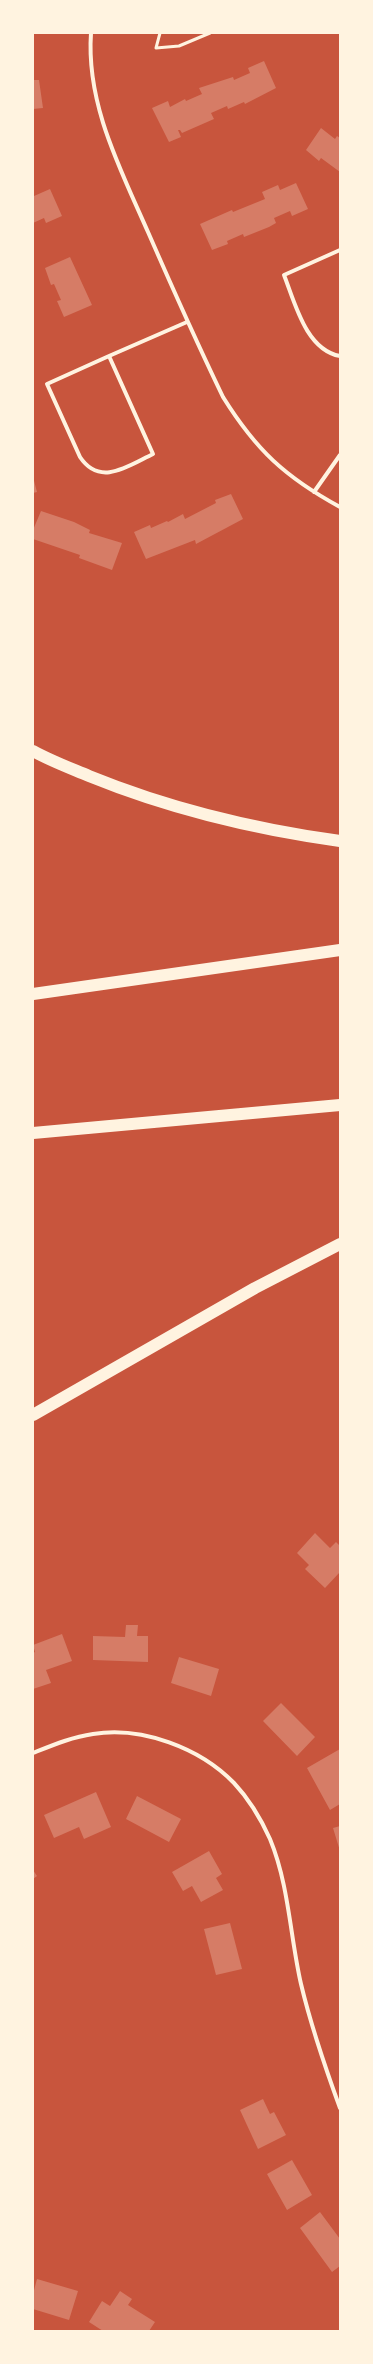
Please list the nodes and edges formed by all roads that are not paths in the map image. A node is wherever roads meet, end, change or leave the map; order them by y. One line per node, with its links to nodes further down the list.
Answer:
1 (91, 33): 5 (street)
2 (160, 33): 3 (lane)
3 (210, 33)
4 (340, 250): 7 (street)
5 (187, 322): 6 (street); 9 (street)
6 (109, 356): 6 (street)
7 (340, 356)
8 (340, 455): 9 (street)
9 (314, 492): 10 (street)
10 (340, 507)
11 (33, 751): 12 (highway)
12 (340, 841)
13 (340, 950): 14 (highway)
14 (33, 994)
15 (340, 1105): 16 (highway)
16 (33, 1133)
17 (340, 1244): 18 (highway)
18 (33, 1415)
19 (33, 1753): 20 (street)
20 (340, 2108)

